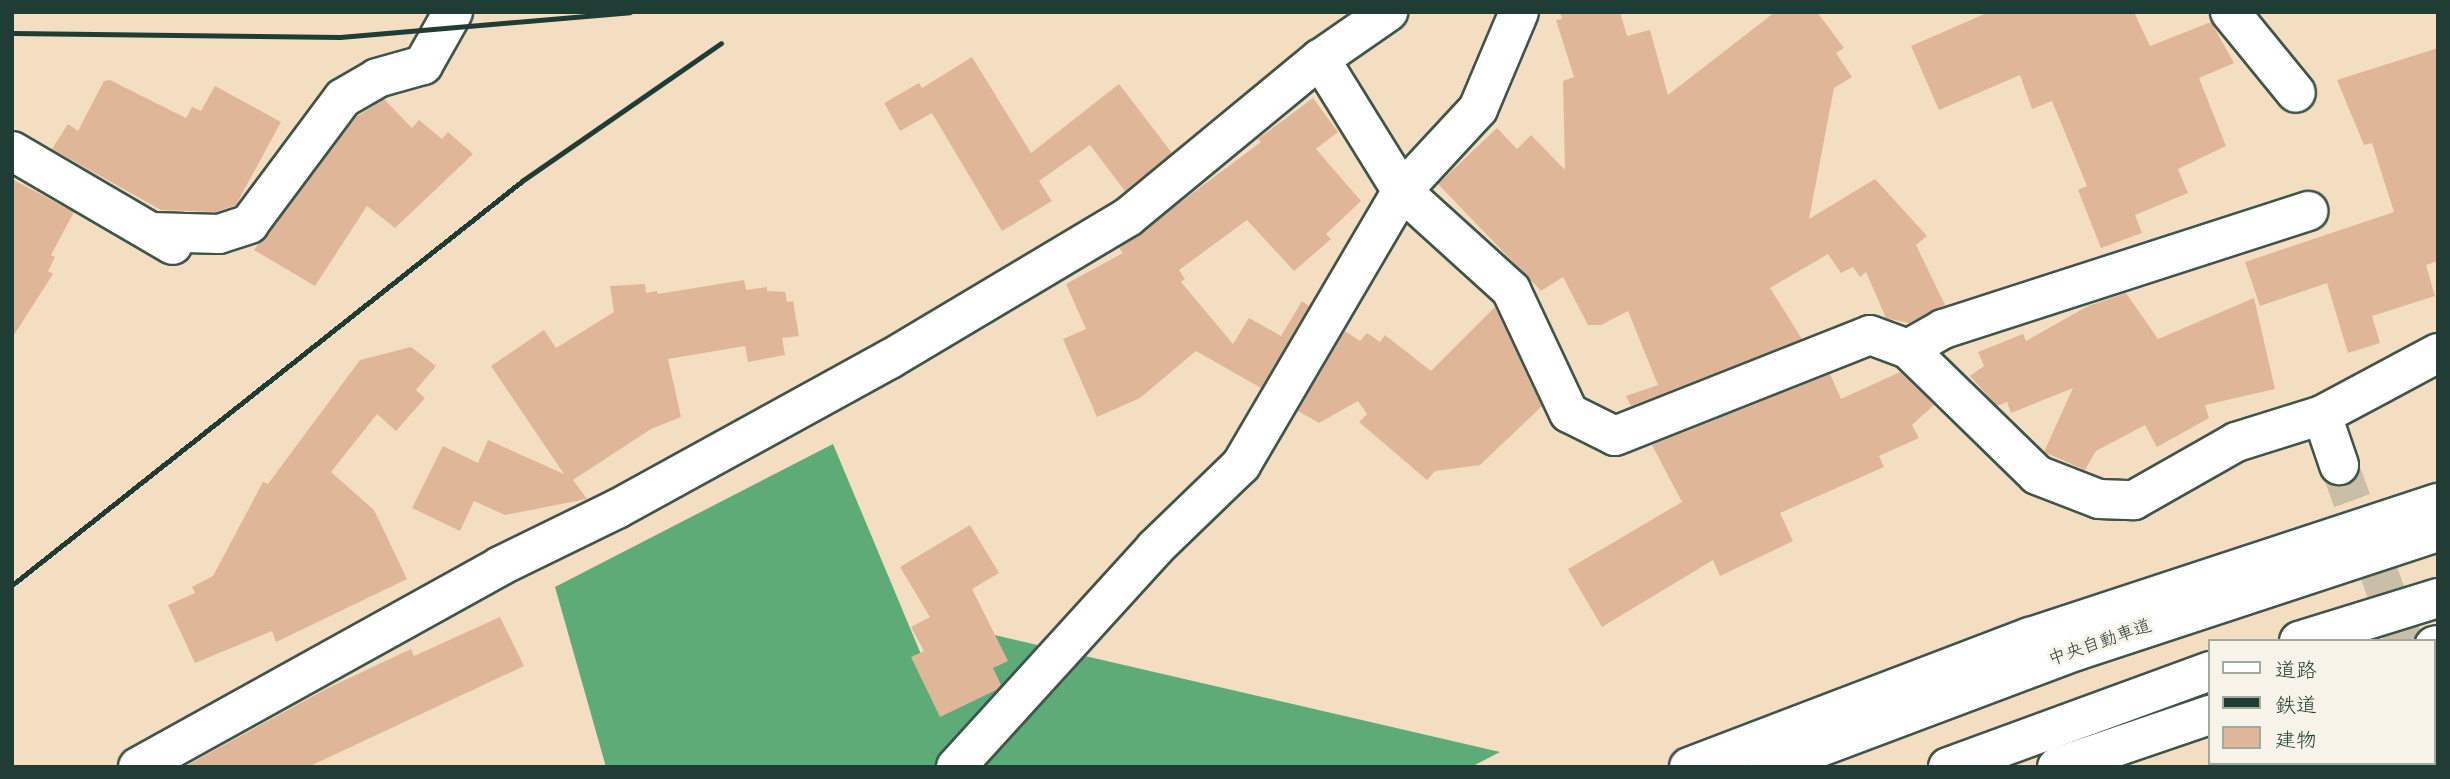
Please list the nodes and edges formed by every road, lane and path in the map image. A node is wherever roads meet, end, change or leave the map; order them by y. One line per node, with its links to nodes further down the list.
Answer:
1 (453, 12): 7 (main road)
2 (1388, 12): 5 (main road)
3 (1519, 12): 8 (main road)
4 (2230, 12): 6 (main road)
5 (1320, 59): 8 (main road); 20 (main road)
6 (2296, 93)
7 (12, 151)
8 (1402, 191): 10 (main road); 21 (main road)
9 (2308, 211): 10 (main road)
10 (1908, 349): 12 (main road)
11 (2438, 353): 12 (main road)
12 (2322, 415): 13 (main road)
13 (2339, 465)
14 (2438, 503): 22 (main road)
15 (2438, 532): 23 (main road, 中央自動車道)
16 (2438, 598): 17 (main road)
17 (2305, 639)
18 (2208, 672): 24 (main road)
19 (2208, 716): 25 (main road)
20 (138, 767)
21 (956, 767)
22 (1689, 767)
23 (1767, 767)
24 (1948, 767)
25 (2057, 767)

